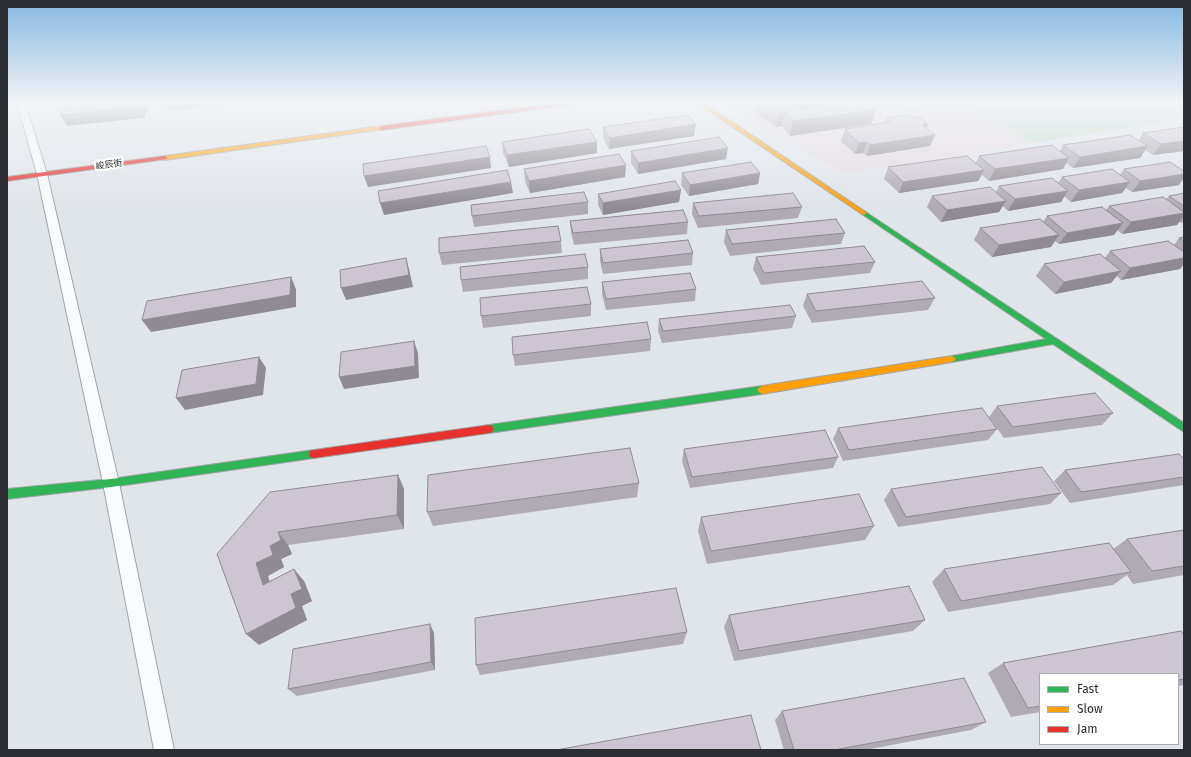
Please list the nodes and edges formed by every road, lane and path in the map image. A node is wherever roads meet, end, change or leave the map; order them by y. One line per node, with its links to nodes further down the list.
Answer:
1 (32, 138): 4 (street)
2 (307, 138): 4 (street, 峻辰街)
3 (753, 138): 6 (street)
4 (42, 174): 5 (street, 峻辰街); 8 (street)
5 (7, 179)
6 (1055, 341): 7 (street); 8 (street)
7 (1184, 428)
8 (111, 483): 9 (street); 10 (street)
9 (7, 494)
10 (164, 750)

